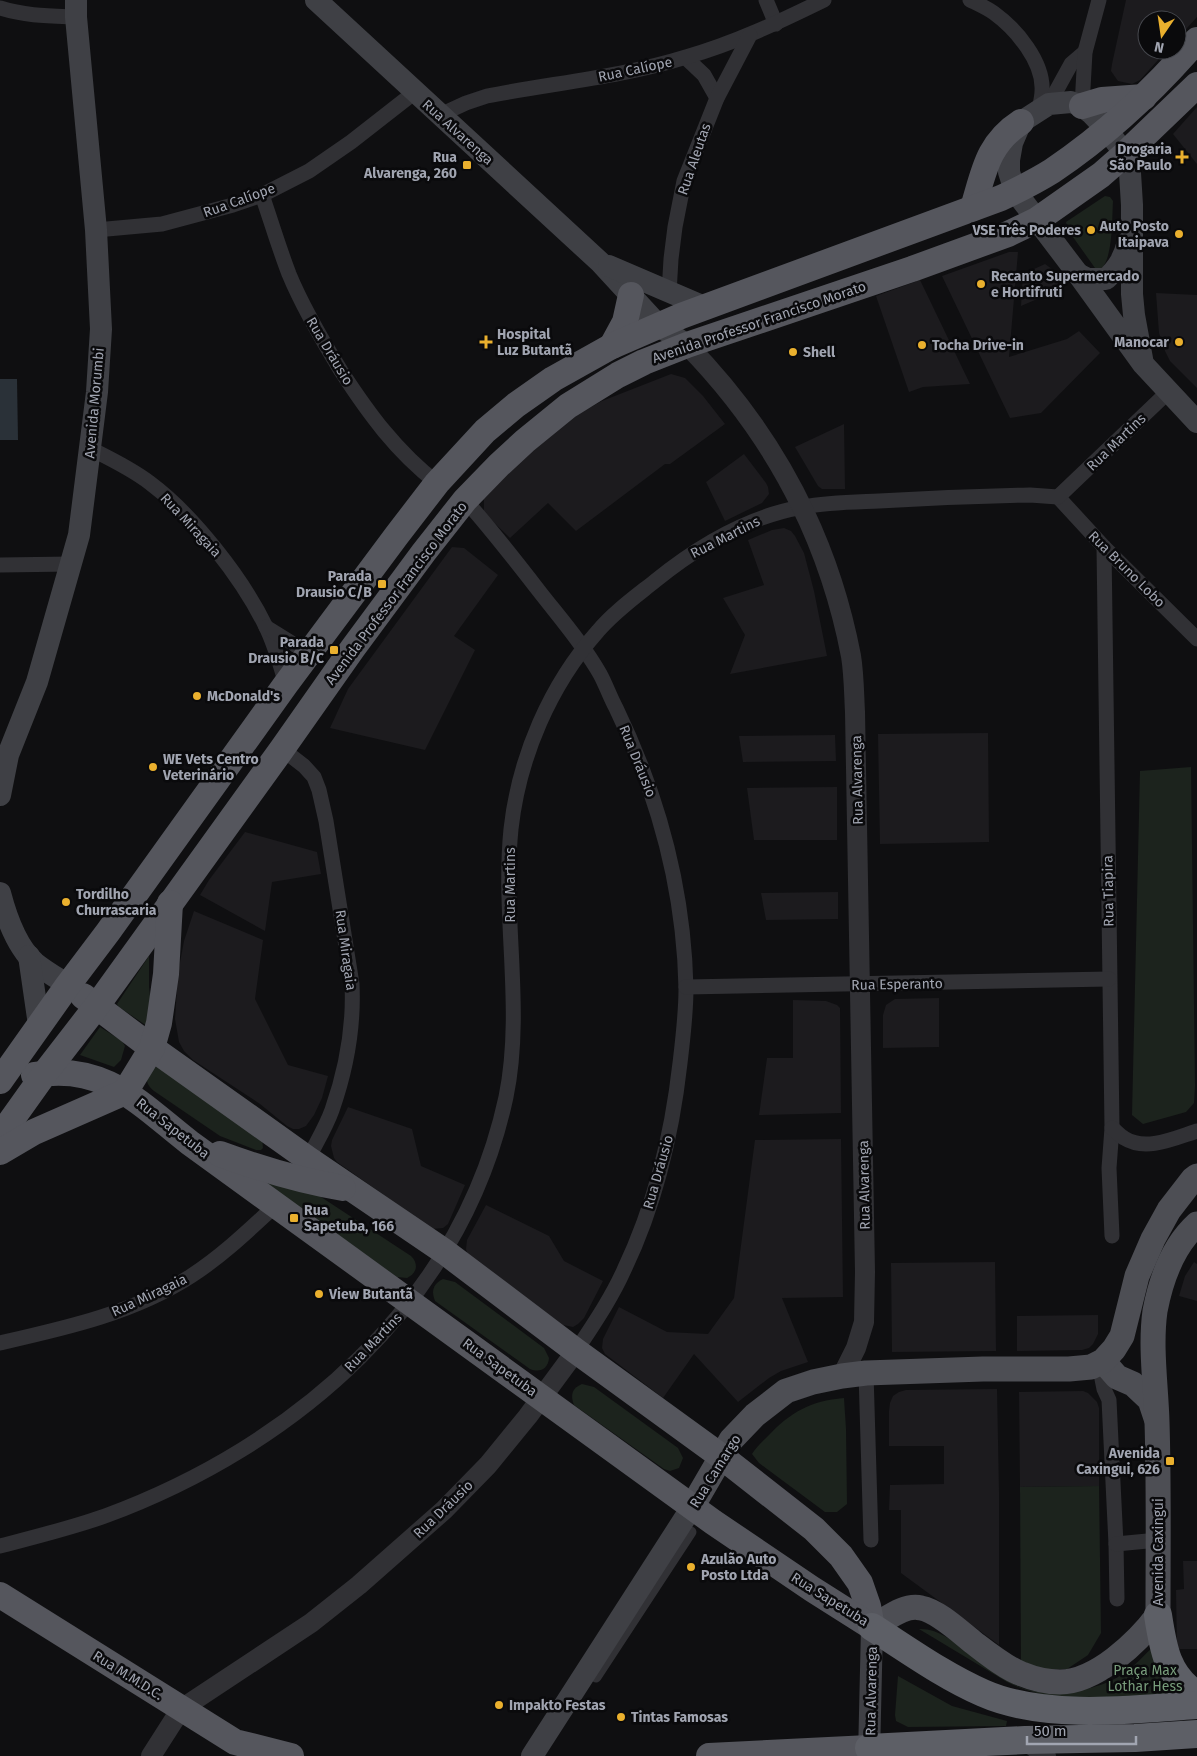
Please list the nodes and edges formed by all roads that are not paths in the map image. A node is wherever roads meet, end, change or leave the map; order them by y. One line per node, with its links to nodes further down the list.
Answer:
1 (766, 0): 8 (street)
2 (824, 0): 8 (street, Rua Calíope)
3 (970, 0): 18 (street)
4 (1099, 0): 11 (street)
5 (318, 1): 14 (main road, Rua Alvarenga)
6 (0, 8): 7 (street)
7 (76, 9): 26 (main road, Avenida Morumbi)
8 (776, 24): 9 (street, Rua Calíope)
9 (750, 35): 12 (street, Rua Calíope); 16 (street, Rua Aleutas)
10 (1197, 40): 15 (highway, Avenida Professor Francisco Morato)
11 (1085, 52): 17 (street); 18 (street)
12 (686, 58): 16 (street); 19 (street, Rua Calíope)
13 (1197, 85): 21 (highway, Avenida Professor Francisco Morato)
14 (415, 92): 19 (main road, Rua Alvarenga); 23 (street, Rua Calíope)
15 (1144, 97): 17 (highway); 20 (highway, Avenida Professor Francisco Morato)
16 (717, 98): 30 (street, Rua Aleutas)
17 (1082, 106): 18 (main road); 20 (main road)
18 (1036, 112): 22 (main road); 24 (highway)
19 (440, 115): 28 (main road, Rua Alvarenga)
20 (1107, 130): 21 (main road); 22 (highway, Avenida Professor Francisco Morato)
21 (1126, 154): 25 (highway, Avenida Professor Francisco Morato); 27 (main road)
22 (1015, 191): 24 (highway, Avenida Professor Francisco Morato); 25 (main road)
23 (262, 195): 26 (street, Rua Calíope); 40 (street, Rua Dráusio)
24 (973, 208): 32 (highway, Avenida Professor Francisco Morato)
25 (1037, 220): 29 (main road); 34 (highway, Avenida Professor Francisco Morato)
26 (96, 230): 39 (main road, Avenida Morumbi)
27 (1132, 231): 29 (main road); 36 (main road)
28 (602, 263): 30 (main road, Rua Alvarenga); 31 (main road, Rua Alvarenga)
29 (1078, 274): 36 (main road)
30 (669, 293): 32 (main road, Rua Alvarenga)
31 (631, 295): 33 (main road, Rua Alvarenga); 35 (highway)
32 (707, 308): 33 (highway, Avenida Professor Francisco Morato)
33 (659, 326): 34 (main road, Rua Alvarenga); 35 (highway, Avenida Professor Francisco Morato)
34 (688, 345): 42 (highway, Avenida Professor Francisco Morato); 43 (street, Rua Alvarenga)
35 (612, 346): 40 (highway, Avenida Professor Francisco Morato)
36 (1143, 364): 37 (main road)
37 (1168, 392): 38 (main road); 41 (street, Rua Martins)
38 (1197, 422)
39 (91, 449): 45 (main road, Avenida Morumbi); 47 (street, Rua Miragaia)
40 (437, 483): 50 (highway, Avenida Professor Francisco Morato)
41 (1058, 497): 43 (street, Rua Martins); 44 (street, Rua Bruno Lobo)
42 (465, 500): 49 (street, Rua Dráusio); 52 (highway, Avenida Professor Francisco Morato)
43 (802, 507): 49 (street, Rua Martins); 58 (street, Rua Alvarenga)
44 (1104, 547): 48 (street, Rua Bruno Lobo); 57 (street, Rua Tiapira)
45 (72, 564): 46 (street); 53 (main road, Avenida Morumbi)
46 (0, 565)
47 (266, 627): 50 (street, Rua Miragaia); 51 (street, Rua Miragaia)
48 (1197, 639)
49 (584, 649): 60 (street, Rua Dráusio); 80 (street, Rua Martins)
50 (311, 650): 51 (highway, Avenida Professor Francisco Morato)
51 (286, 684): 59 (highway, Avenida Professor Francisco Morato)
52 (282, 749): 55 (highway, Avenida Professor Francisco Morato); 74 (street, Rua Miragaia)
53 (0, 795)
54 (1, 902): 56 (main road)
55 (170, 904): 61 (highway, Avenida Professor Francisco Morato); 62 (highway)
56 (29, 956): 59 (main road); 63 (main road)
57 (1109, 978): 58 (street, Rua Esperanto); 69 (street, Rua Tiapira)
58 (861, 984): 60 (street, Rua Esperanto); 85 (street, Rua Alvarenga)
59 (68, 985): 61 (highway, Rua Sapetuba); 63 (highway, Avenida Professor Francisco Morato)
60 (686, 987): 83 (street, Rua Dráusio)
61 (96, 1007): 64 (highway, Rua Sapetuba); 66 (highway, Avenida Professor Francisco Morato)
62 (160, 1012): 64 (highway); 65 (highway)
63 (40, 1025): 67 (highway, Avenida Professor Francisco Morato)
64 (152, 1048): 65 (highway, Rua Sapetuba); 68 (highway)
65 (173, 1064): 74 (highway, Rua Sapetuba)
66 (45, 1073): 67 (highway, Rua Sapetuba); 68 (highway, Rua Sapetuba); 71 (highway, Avenida Professor Francisco Morato)
67 (0, 1081)
68 (125, 1092): 72 (highway, Rua Sapetuba); 73 (highway)
69 (1112, 1128): 70 (street); 79 (street, Rua Tiapira)
70 (1197, 1131)
71 (0, 1136)
72 (190, 1143): 76 (highway); 77 (highway, Rua Sapetuba)
73 (0, 1152)
74 (308, 1159): 76 (highway, Rua Sapetuba)
75 (1197, 1176): 84 (main road)
76 (354, 1190): 80 (highway, Rua Sapetuba)
77 (276, 1205): 81 (highway, Rua Sapetuba); 82 (street, Rua Miragaia)
78 (1197, 1224): 87 (main road, Avenida Caxingui)
79 (1112, 1236)
80 (445, 1252): 81 (street, Rua Martins); 83 (highway, Rua Sapetuba)
81 (410, 1302): 86 (highway, Rua Sapetuba); 94 (street, Rua Martins)
82 (0, 1343)
83 (576, 1351): 86 (street, Rua Dráusio); 88 (highway, Rua Sapetuba)
84 (1106, 1373): 85 (main road, Rua Camargo); 87 (main road); 93 (street)
85 (854, 1375): 88 (main road, Rua Camargo); 91 (street, Rua Alvarenga)
86 (541, 1398): 89 (highway, Rua Sapetuba); 101 (street, Rua Dráusio)
87 (1157, 1423): 92 (main road, Avenida Caxingui)
88 (722, 1457): 89 (main road, Rua Camargo); 98 (highway, Rua Sapetuba)
89 (692, 1507): 98 (highway, Rua Sapetuba); 110 (main road, Rua Camargo)
90 (691, 1532): 111 (street)
91 (871, 1540)
92 (1158, 1540): 93 (street); 97 (main road, Avenida Caxingui)
93 (1116, 1544): 96 (street)
94 (0, 1546)
95 (0, 1595): 101 (highway, Rua M.M.D.C.)
96 (1117, 1599)
97 (1158, 1615): 98 (main road, Avenida Caxingui); 99 (highway)
98 (872, 1627): 100 (highway); 106 (main road, Rua Alvarenga)
99 (1197, 1695)
100 (1197, 1705)
101 (181, 1709): 103 (highway, Rua M.M.D.C.); 107 (street)
102 (1197, 1734): 105 (highway)
103 (234, 1742): 108 (street, Rua M.M.D.C.); 109 (highway)
104 (944, 1744): 105 (highway); 106 (highway); 113 (highway)
105 (1035, 1748)
106 (869, 1752): 112 (highway)
107 (151, 1756)
108 (257, 1756)
109 (291, 1756)
110 (532, 1756)
111 (544, 1756)
112 (709, 1756)
113 (906, 1756)

